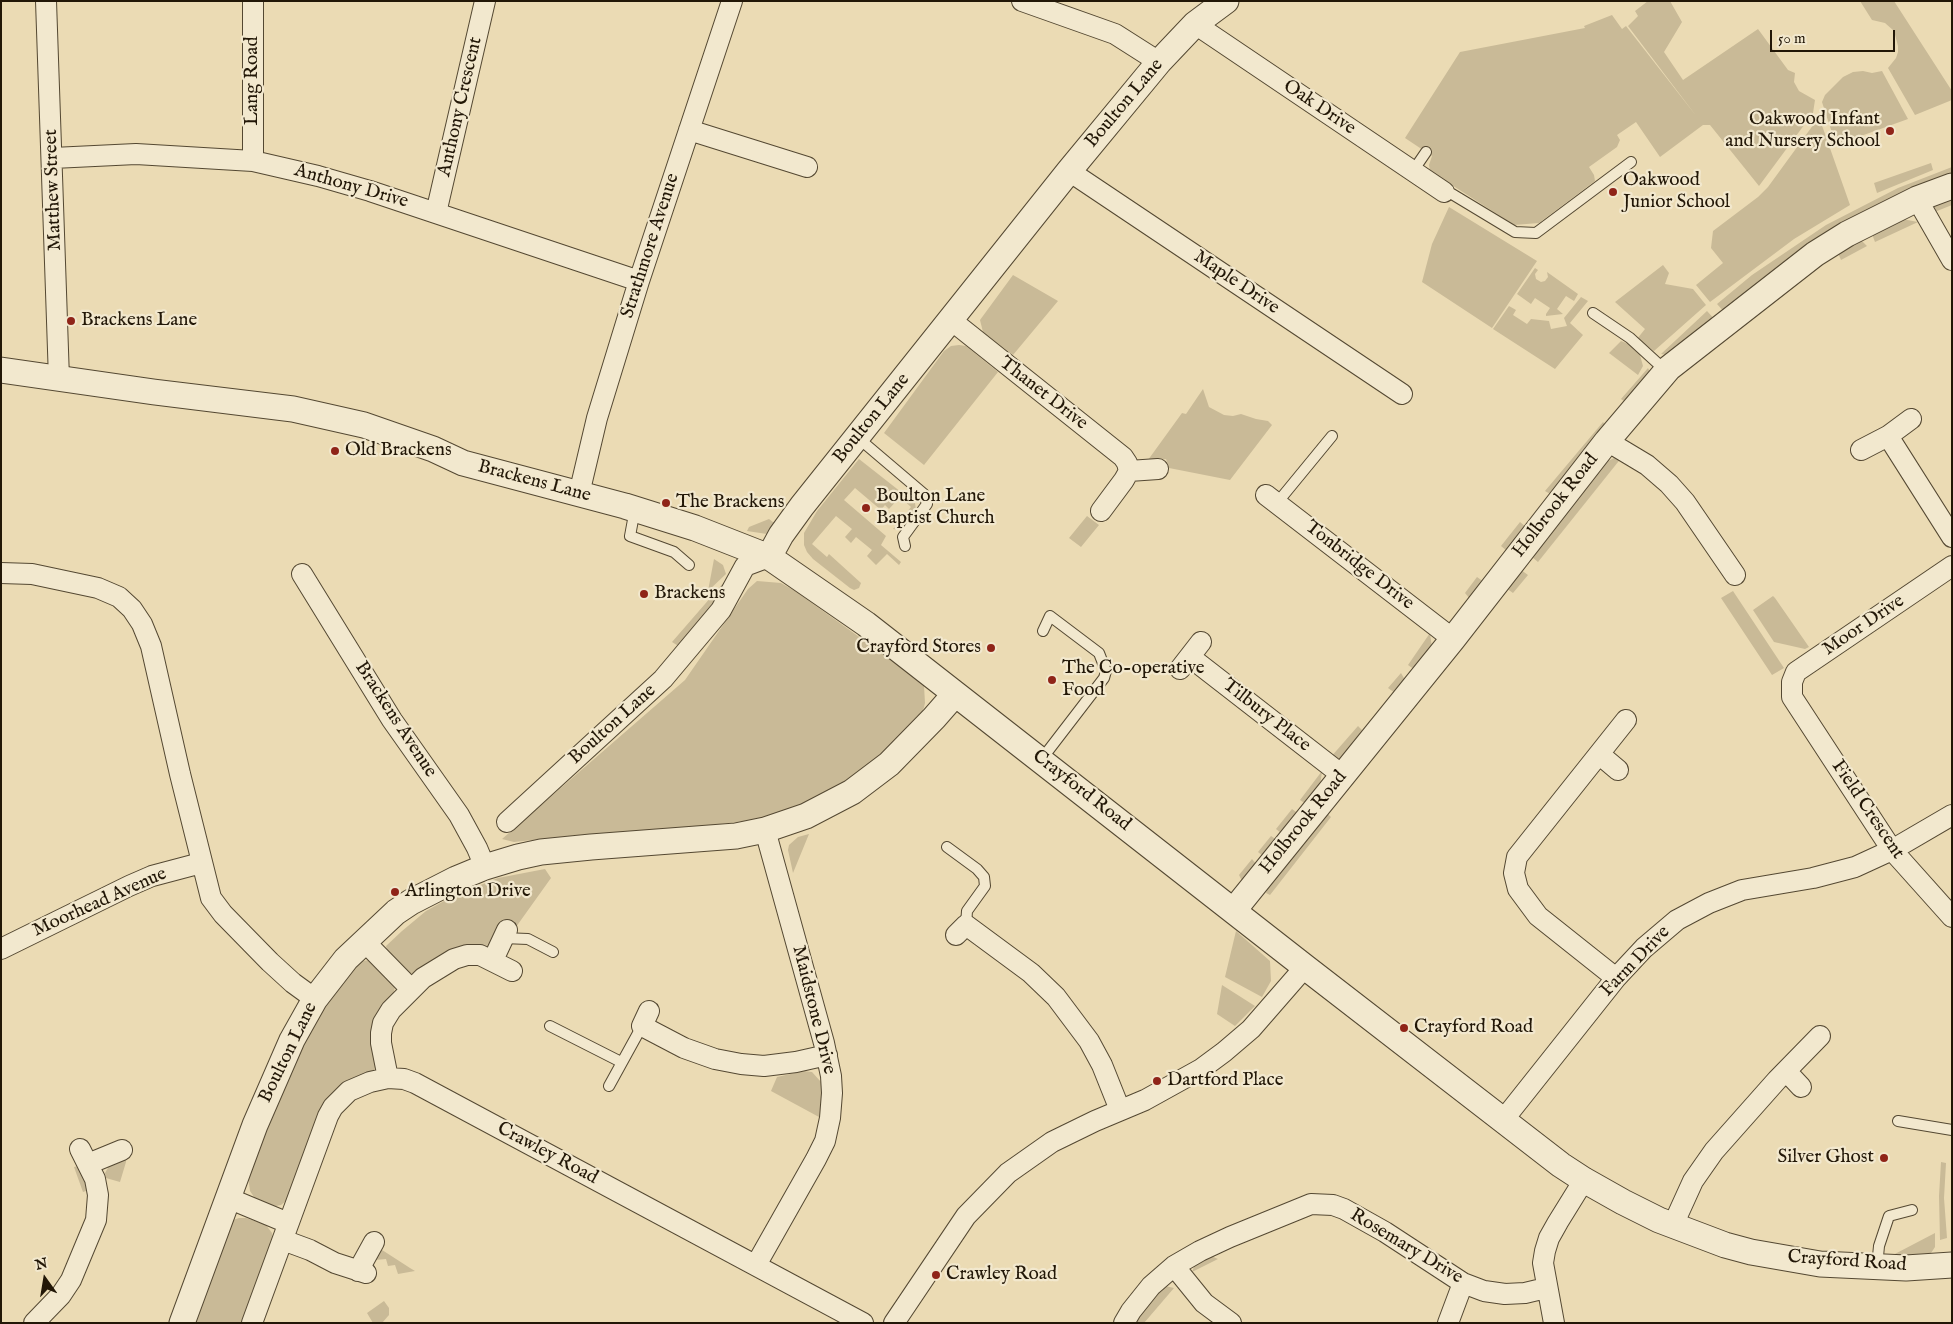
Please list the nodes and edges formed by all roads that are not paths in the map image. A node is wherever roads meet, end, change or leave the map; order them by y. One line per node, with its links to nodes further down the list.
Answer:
1 (46, 1): 11 (street, Matthew Street)
2 (253, 1): 12 (street, Lang Road)
3 (485, 1): 20 (street, Anthony Crescent)
4 (732, 1): 9 (street, Strathmore Avenue)
5 (1022, 1): 8 (street)
6 (1226, 1): 7 (street, Boulton Lane)
7 (1195, 24): 8 (street, Boulton Lane); 16 (street, Oak Drive)
8 (1159, 62): 15 (street, Boulton Lane)
9 (689, 130): 14 (street); 22 (street, Strathmore Avenue)
10 (1426, 152): 16 (lane)
11 (53, 158): 12 (street, Anthony Drive); 27 (street, Matthew Street)
12 (253, 161): 20 (street, Anthony Drive)
13 (1631, 162): 18 (lane)
14 (807, 167)
15 (1069, 171): 24 (street, Boulton Lane); 28 (street, Maple Drive)
16 (1413, 171): 18 (street, Oak Drive)
17 (1952, 186): 19 (street, Holbrook Road)
18 (1444, 192)
19 (1917, 199): 21 (street); 26 (street, Holbrook Road)
20 (436, 213): 22 (street, Anthony Drive)
21 (1952, 260)
22 (639, 281): 37 (street, Strathmore Avenue)
23 (1593, 313): 26 (lane)
24 (951, 320): 32 (street, Boulton Lane); 36 (street, Thanet Drive)
25 (1, 370): 27 (street, Brackens Lane)
26 (1666, 372): 33 (street, Holbrook Road)
27 (59, 378): 37 (street, Brackens Lane)
28 (1402, 394)
29 (1911, 419): 31 (street)
30 (1332, 436): 38 (lane)
31 (1888, 436): 34 (street); 41 (street)
32 (857, 437): 42 (lane); 43 (street, Boulton Lane)
33 (1607, 441): 48 (street); 50 (street, Holbrook Road)
34 (1861, 450)
35 (1158, 469): 36 (street)
36 (1129, 471): 40 (street)
37 (579, 494): 39 (street, Brackens Lane)
38 (1271, 499): 50 (street, Tonbridge Drive)
39 (635, 509): 43 (street, Brackens Lane); 44 (lane)
40 (1101, 510)
41 (1952, 537)
42 (904, 546)
43 (769, 557): 52 (street, Crayford Road); 60 (street, Boulton Lane)
44 (689, 565)
45 (1952, 566): 53 (street, Moor Drive)
46 (1, 573): 64 (street)
47 (302, 574): 65 (street, Brackens Avenue)
48 (1735, 575)
49 (1043, 632): 56 (lane)
50 (1453, 639): 58 (street, Holbrook Road)
51 (1190, 656): 58 (street, Tilbury Place)
52 (955, 694): 56 (street, Crayford Road); 61 (street, Boulton Lane)
53 (1792, 696): 63 (street, Field Crescent)
54 (1626, 720): 55 (street)
55 (1599, 754): 57 (street); 76 (street)
56 (1040, 761): 66 (street, Crayford Road)
57 (1618, 770)
58 (1342, 775): 66 (street, Holbrook Road)
59 (1952, 815): 63 (street, Farm Drive)
60 (507, 822)
61 (765, 830): 65 (street, Boulton Lane); 82 (street, Maidstone Drive)
62 (947, 847): 68 (lane)
63 (1892, 850): 67 (street, Field Crescent); 76 (street, Farm Drive)
64 (201, 863): 71 (street, Moorhead Avenue); 78 (street)
65 (485, 867): 70 (street, Boulton Lane)
66 (1234, 910): 74 (street, Crayford Road)
67 (1952, 917)
68 (961, 930): 88 (street)
69 (505, 934): 72 (lane); 73 (street)
70 (364, 941): 77 (street); 78 (street, Boulton Lane)
71 (1, 949)
72 (553, 952)
73 (492, 960): 75 (street); 77 (street)
74 (1305, 967): 88 (street); 89 (street, Crayford Road)
75 (512, 971)
76 (1616, 978): 89 (street, Farm Drive)
77 (411, 989): 85 (street)
78 (315, 999): 94 (street, Boulton Lane)
79 (646, 1018): 82 (street); 83 (lane)
80 (550, 1026): 83 (lane)
81 (1820, 1036): 84 (street)
82 (827, 1055): 99 (street, Maidstone Drive)
83 (621, 1062): 86 (lane)
84 (1786, 1071): 87 (street); 96 (street)
85 (388, 1078): 97 (street); 99 (street, Crawley Road)
86 (609, 1086)
87 (1801, 1088)
88 (1120, 1110): 109 (street)
89 (1504, 1119): 93 (street, Crayford Road)
90 (1898, 1121): 91 (lane)
91 (1952, 1130)
92 (122, 1150): 105 (street)
93 (1584, 1180): 96 (street, Crayford Road); 104 (street)
94 (228, 1198): 97 (street); 106 (street, Boulton Lane)
95 (1912, 1210): 102 (lane)
96 (1673, 1225): 102 (street, Crayford Road)
97 (286, 1231): 98 (street); 107 (street)
98 (374, 1242)
99 (756, 1265): 108 (street, Crawley Road)
100 (1952, 1265): 102 (street, Crayford Road)
101 (1174, 1266): 103 (street, Rosemary Drive); 110 (street, Rosemary Drive); 111 (street)
102 (1877, 1268)
103 (1463, 1283): 104 (street, Rosemary Drive); 112 (street)
104 (1546, 1288): 113 (street)
105 (34, 1323)
106 (182, 1323)
107 (252, 1323)
108 (863, 1323)
109 (894, 1323)
110 (1124, 1323)
111 (1231, 1323)
112 (1448, 1323)
113 (1554, 1323)

